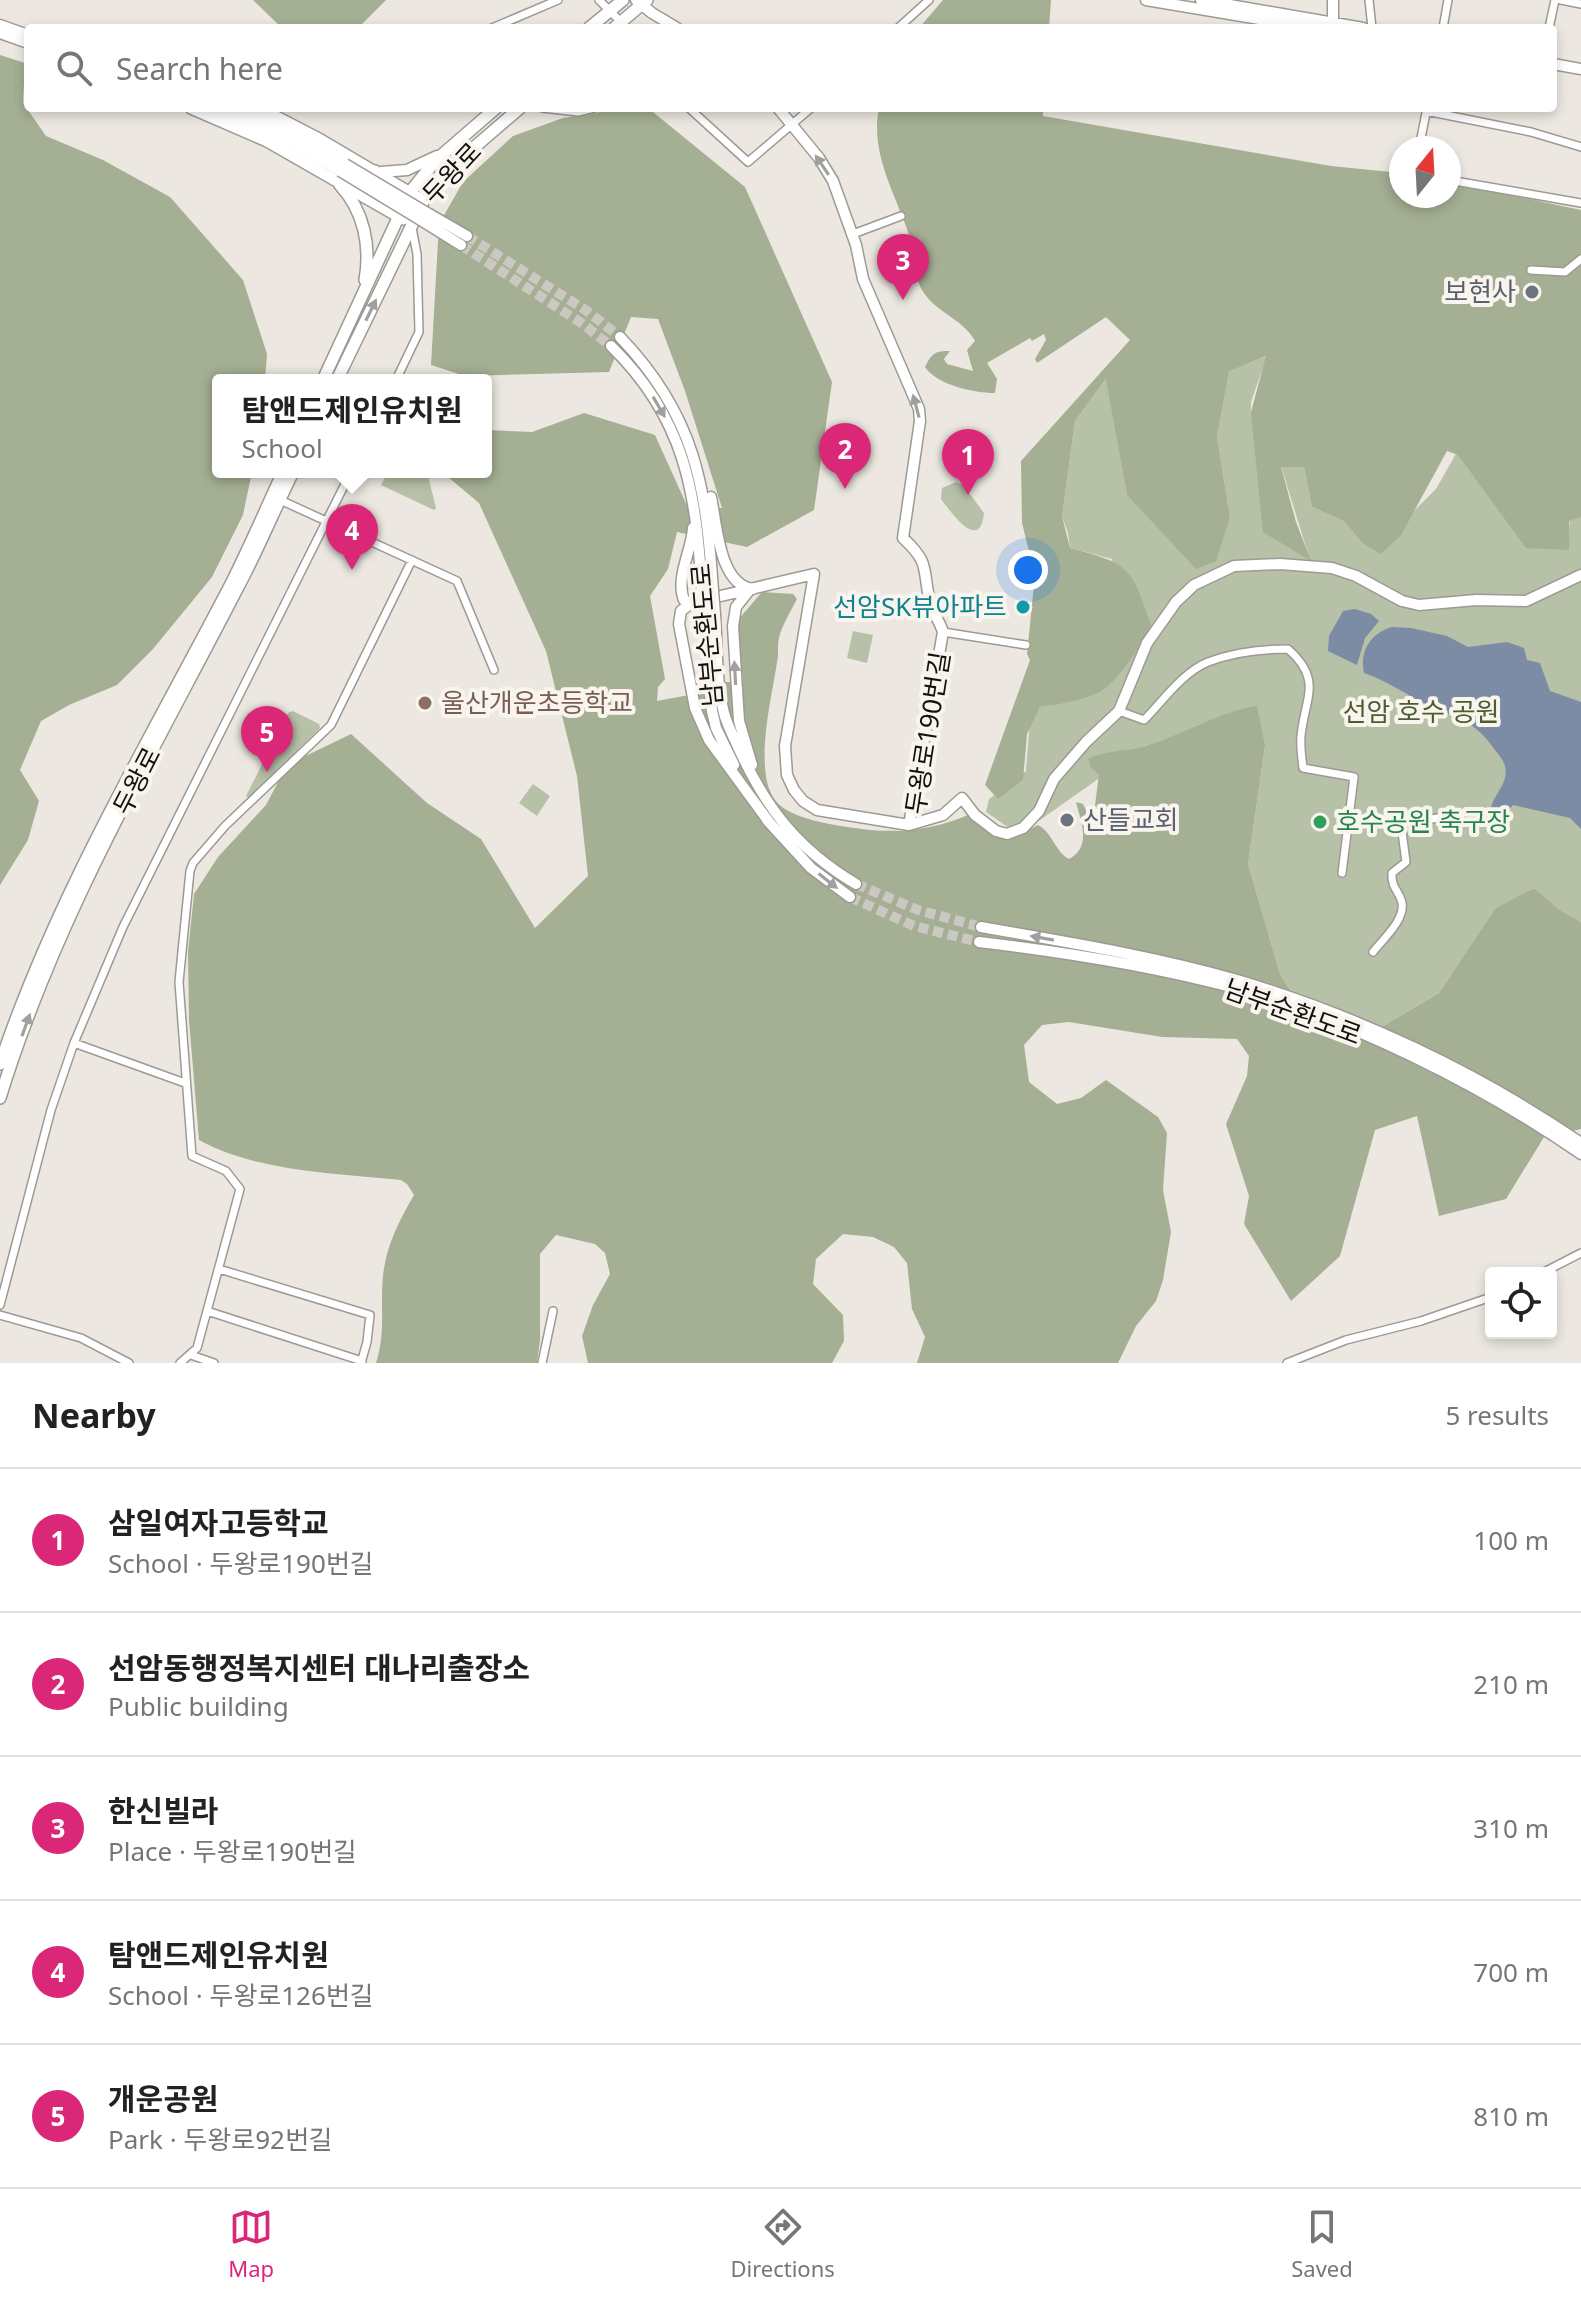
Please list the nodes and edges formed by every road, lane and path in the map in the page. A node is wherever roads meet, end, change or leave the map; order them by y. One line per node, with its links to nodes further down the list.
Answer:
1 (558, 0): 15 (street)
2 (599, 0): 13 (street)
3 (623, 0): 13 (main road)
4 (929, 0): 20 (street)
5 (1146, 0): 21 (main road)
6 (1201, 0): 14 (main road)
7 (1333, 0): 14 (main road)
8 (1369, 0): 23 (street)
9 (1448, 0): 24 (street)
10 (1558, 0): 12 (street); 25 (street)
11 (642, 2): 18 (main road); 19 (main road)
12 (1581, 4)
13 (610, 10): 16 (main road); 17 (street)
14 (1333, 23): 22 (main road)
15 (501, 24)
16 (594, 24)
17 (617, 24)
18 (618, 24)
19 (672, 24)
20 (902, 24)
21 (1289, 24)
22 (1339, 24)
23 (1372, 24)
24 (1444, 24)
25 (1550, 24)
26 (0, 25): 28 (main road)
27 (0, 33): 29 (main road)
28 (24, 34)
29 (24, 42)
30 (1557, 65): 31 (main road)
31 (1581, 69)
32 (200, 112): 47 (main road)
33 (223, 112): 47 (main road)
34 (245, 112): 47 (main road)
35 (267, 112): 48 (main road)
36 (491, 112): 46 (main road, 두왕로)
37 (515, 112): 52 (main road, 두왕로)
38 (693, 112): 43 (street)
39 (781, 112): 43 (main road, 두왕로190번길)
40 (807, 112): 43 (street)
41 (1426, 112): 44 (street)
42 (1436, 112): 45 (street)
43 (792, 125): 57 (main road, 두왕로190번길, one-way to 43)
44 (1421, 136)
45 (1581, 147)
46 (447, 150): 48 (main road); 50 (main road, 두왕로)
47 (339, 170): 51 (main road); 58 (main road, bridge); 61 (main road)
48 (375, 171): 50 (main road); 51 (main road)
49 (1461, 182): 53 (street)
50 (410, 192): 52 (main road); 54 (main road, 두왕로); 56 (street)
51 (361, 194): 54 (main road)
52 (423, 200): 56 (main road, 두왕로)
53 (1581, 203)
54 (398, 216): 56 (main road); 61 (main road, 두왕로)
55 (901, 216): 57 (street)
56 (411, 223): 65 (main road, 두왕로, one-way to 56); 66 (street)
57 (853, 234): 80 (main road, 두왕로190번길, one-way to 57)
58 (464, 241)
59 (1581, 259): 60 (street)
60 (1531, 270)
61 (360, 300): 64 (main road, 두왕로)
62 (620, 337): 67 (main road, 남부순환도로)
63 (611, 346): 71 (main road, 남부순환도로, one-way to 71)
64 (326, 374)
65 (340, 374)
66 (399, 374)
67 (680, 422): 76 (main road); 77 (main road, 남부순환도로)
68 (281, 478): 72 (main road, 두왕로)
69 (289, 478): 72 (main road, 두왕로)
70 (348, 478): 73 (street)
71 (690, 486): 77 (main road, 남부순환도로); 78 (main road)
72 (276, 498): 73 (street); 97 (main road, 두왕로); 99 (main road, 두왕로, one-way to 72)
73 (326, 523): 74 (street); 96 (street)
74 (412, 560): 82 (street); 98 (street)
75 (1581, 575): 83 (main road)
76 (753, 589): 78 (main road); 84 (main road, one-way to 76); 89 (main road)
77 (708, 592): 79 (main road, 남부순환도로, bridge)
78 (691, 603): 87 (main road)
79 (709, 615): 84 (main road, 남부순환도로); 87 (main road, 남부순환도로)
80 (943, 632): 81 (street); 89 (main road, 두왕로190번길)
81 (1026, 645)
82 (494, 670)
83 (1119, 711): 86 (street); 89 (main road, 두왕로190번길)
84 (767, 802): 91 (main road, 남부순환도로)
85 (1462, 814): 88 (street)
86 (1347, 819): 88 (street); 90 (street)
87 (769, 822): 92 (main road, 남부순환도로, one-way to 92)
88 (1401, 824): 95 (street)
89 (909, 825)
90 (1342, 873)
91 (856, 884)
92 (850, 897)
93 (981, 927): 100 (main road, 남부순환도로, one-way to 93)
94 (979, 942): 101 (main road, 남부순환도로)
95 (1373, 952)
96 (74, 1043): 98 (street); 106 (street)
97 (0, 1064)
98 (185, 1083): 104 (street)
99 (0, 1098)
100 (1581, 1143)
101 (1581, 1154)
102 (1581, 1253): 103 (street)
103 (1554, 1267)
104 (219, 1269): 107 (street); 111 (street)
105 (1485, 1299): 116 (street)
106 (0, 1305)
107 (207, 1311): 110 (street); 111 (street)
108 (553, 1311): 115 (street)
109 (0, 1315): 112 (street)
110 (191, 1355): 113 (street); 114 (street)
111 (362, 1362)
112 (129, 1363)
113 (180, 1363)
114 (214, 1363)
115 (542, 1363)
116 (1287, 1363)

